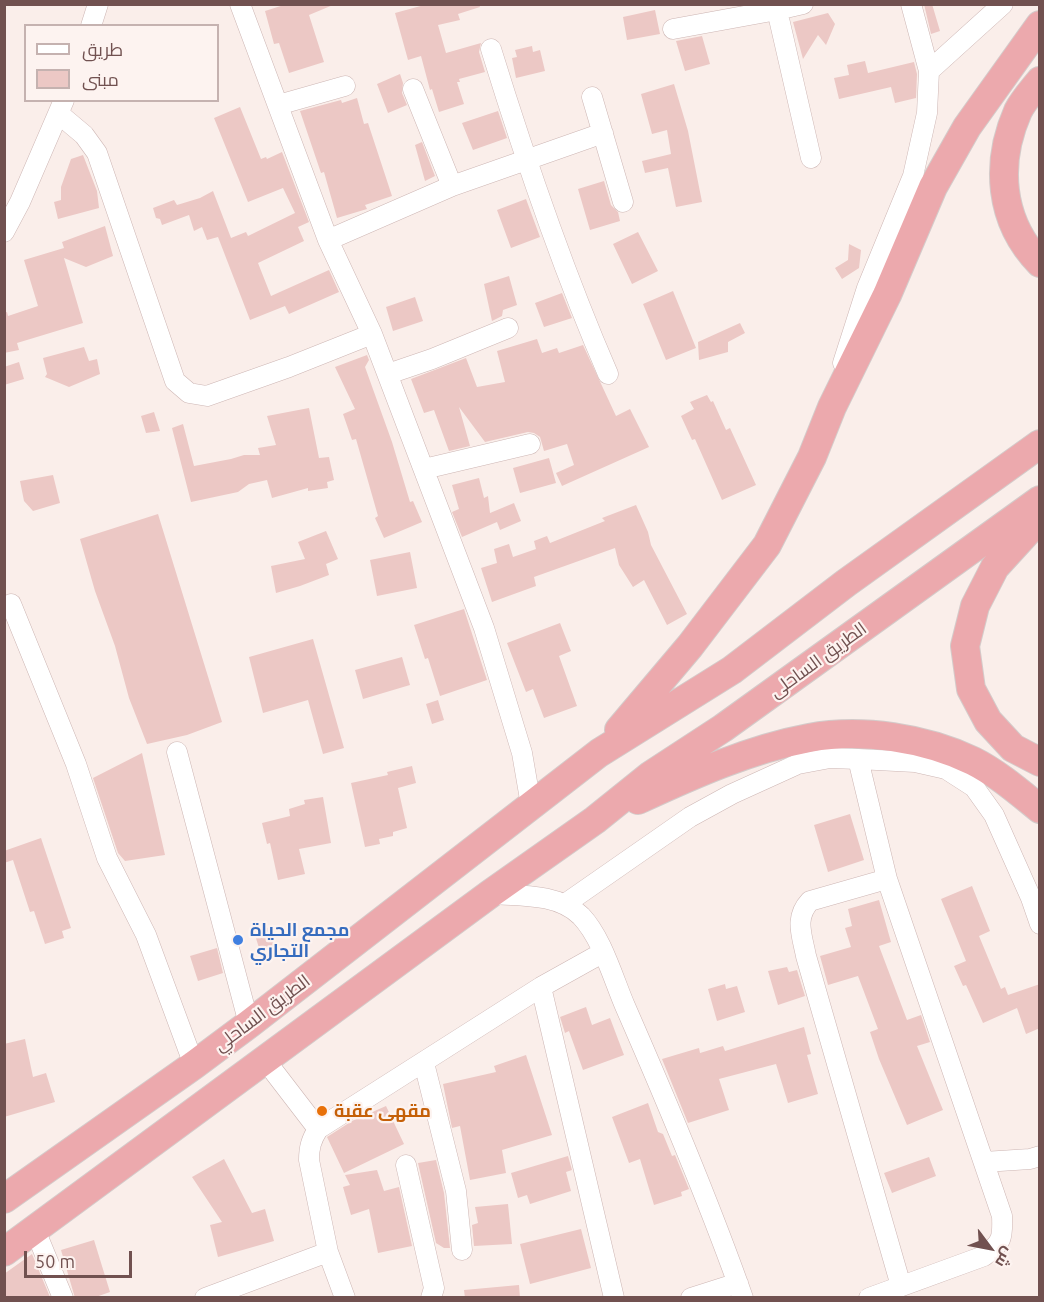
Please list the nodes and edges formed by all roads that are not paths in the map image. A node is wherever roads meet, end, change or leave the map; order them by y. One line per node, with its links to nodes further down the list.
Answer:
1 (98, 4): 7 (street)
2 (240, 4): 16 (street)
3 (803, 4): 6 (street)
4 (911, 4): 11 (street)
5 (1003, 4): 11 (street)
6 (777, 10): 9 (street); 19 (street)
7 (92, 24)
8 (1040, 25): 30 (highway)
9 (673, 30)
10 (491, 49): 20 (street)
11 (928, 71): 30 (street)
12 (1040, 81): 25 (highway)
13 (345, 86): 16 (street)
14 (413, 89): 21 (street)
15 (592, 97): 18 (street)
16 (278, 105): 24 (street)
17 (61, 107): 23 (street); 27 (street)
18 (603, 133): 20 (street); 22 (street)
19 (811, 158)
20 (525, 160): 21 (street); 29 (street)
21 (452, 186): 24 (street)
22 (623, 202)
23 (4, 232)
24 (328, 240): 27 (street)
25 (1040, 263)
26 (508, 328): 28 (street)
27 (372, 334): 28 (street)
28 (387, 374): 33 (street)
29 (608, 374)
30 (832, 407): 38 (highway)
31 (530, 444): 33 (street)
32 (1040, 444): 38 (highway)
33 (424, 469): 41 (street)
34 (1040, 500): 43 (highway, الطريق الساحلى)
35 (1040, 518): 40 (highway)
36 (11, 604): 53 (street)
37 (177, 752): 50 (street)
38 (599, 753): 41 (highway, الطريق الساحلي)
39 (858, 759): 44 (street); 46 (street); 47 (street)
40 (1040, 762)
41 (531, 806): 50 (highway, الطريق الساحلي)
42 (1040, 809): 43 (highway)
43 (595, 820): 45 (highway)
44 (887, 879): 56 (street); 63 (street)
45 (490, 894): 46 (street); 51 (highway)
46 (565, 904): 48 (street)
47 (1040, 924)
48 (602, 952): 49 (street); 64 (street)
49 (541, 987): 52 (street); 69 (street)
50 (249, 1024): 53 (highway, الطريق الساحلي)
51 (265, 1060): 54 (street); 59 (highway)
52 (424, 1063): 54 (street); 60 (street)
53 (194, 1065): 58 (highway, الطريق الساحلي)
54 (318, 1129): 62 (street)
55 (1040, 1156): 56 (street)
56 (984, 1162): 63 (street)
57 (406, 1165): 68 (street)
58 (4, 1199)
59 (35, 1230): 61 (highway); 65 (street)
60 (462, 1250)
61 (4, 1252)
62 (328, 1252): 66 (street); 67 (street)
63 (901, 1286): 71 (street)
64 (740, 1290): 70 (street)
65 (63, 1298)
66 (205, 1298)
67 (345, 1298)
68 (431, 1298)
69 (614, 1298)
70 (691, 1298)
71 (869, 1298)

